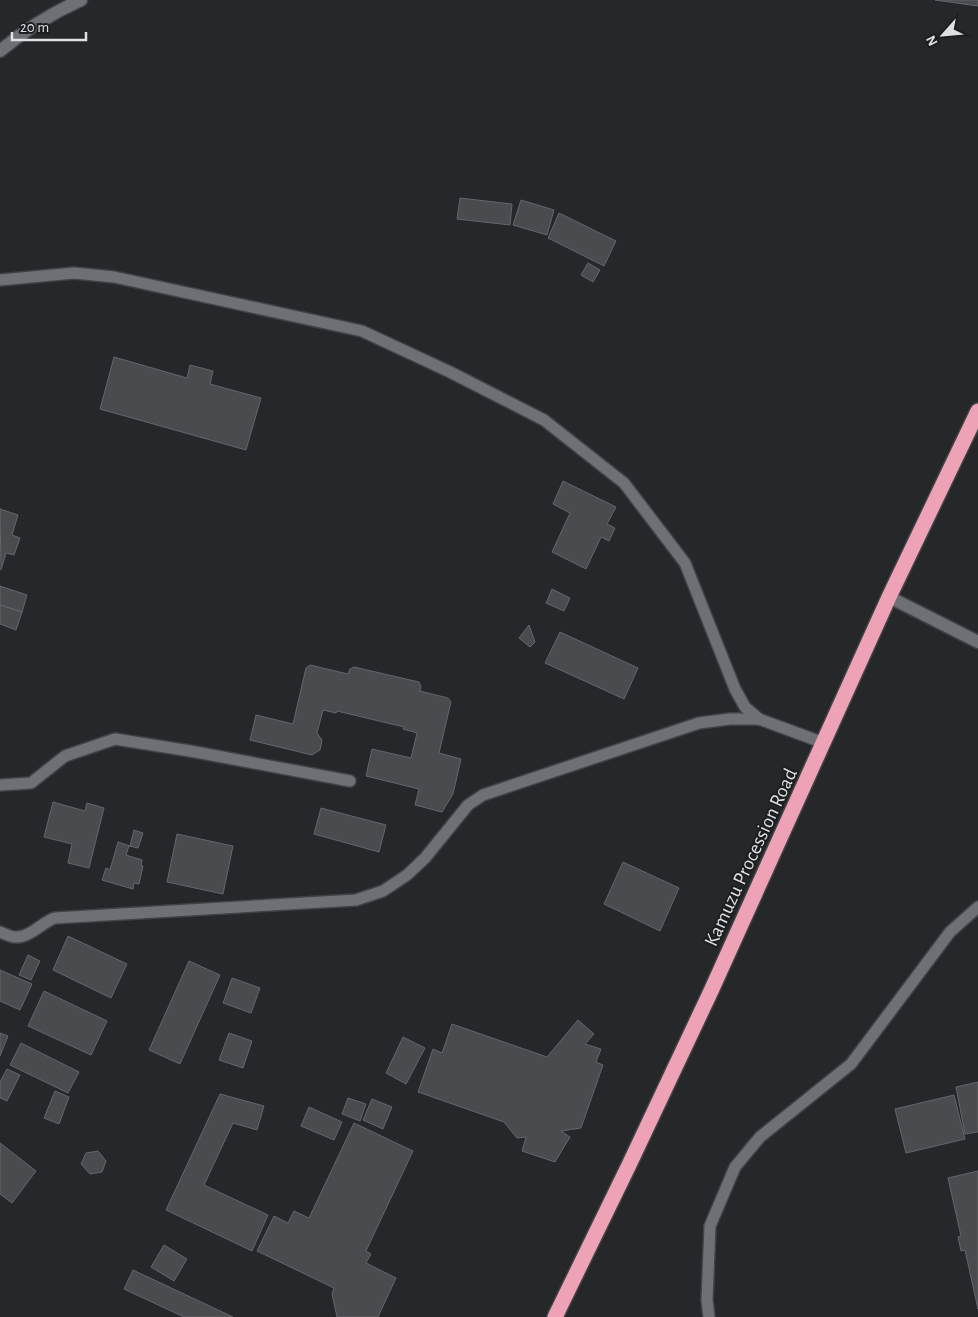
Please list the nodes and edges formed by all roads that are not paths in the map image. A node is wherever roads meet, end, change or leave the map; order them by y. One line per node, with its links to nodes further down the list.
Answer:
1 (81, 0): 2 (street)
2 (0, 51)
3 (0, 280): 7 (lane)
4 (978, 411): 5 (highway, Kamuzu Procession Road)
5 (889, 597): 6 (street); 8 (highway, Kamuzu Procession Road)
6 (978, 642)
7 (759, 718): 8 (lane); 12 (lane)
8 (824, 743): 13 (highway, Kamuzu Procession Road)
9 (350, 781): 10 (lane)
10 (0, 785)
11 (978, 907): 14 (lane)
12 (0, 932)
13 (555, 1317)
14 (709, 1317)

